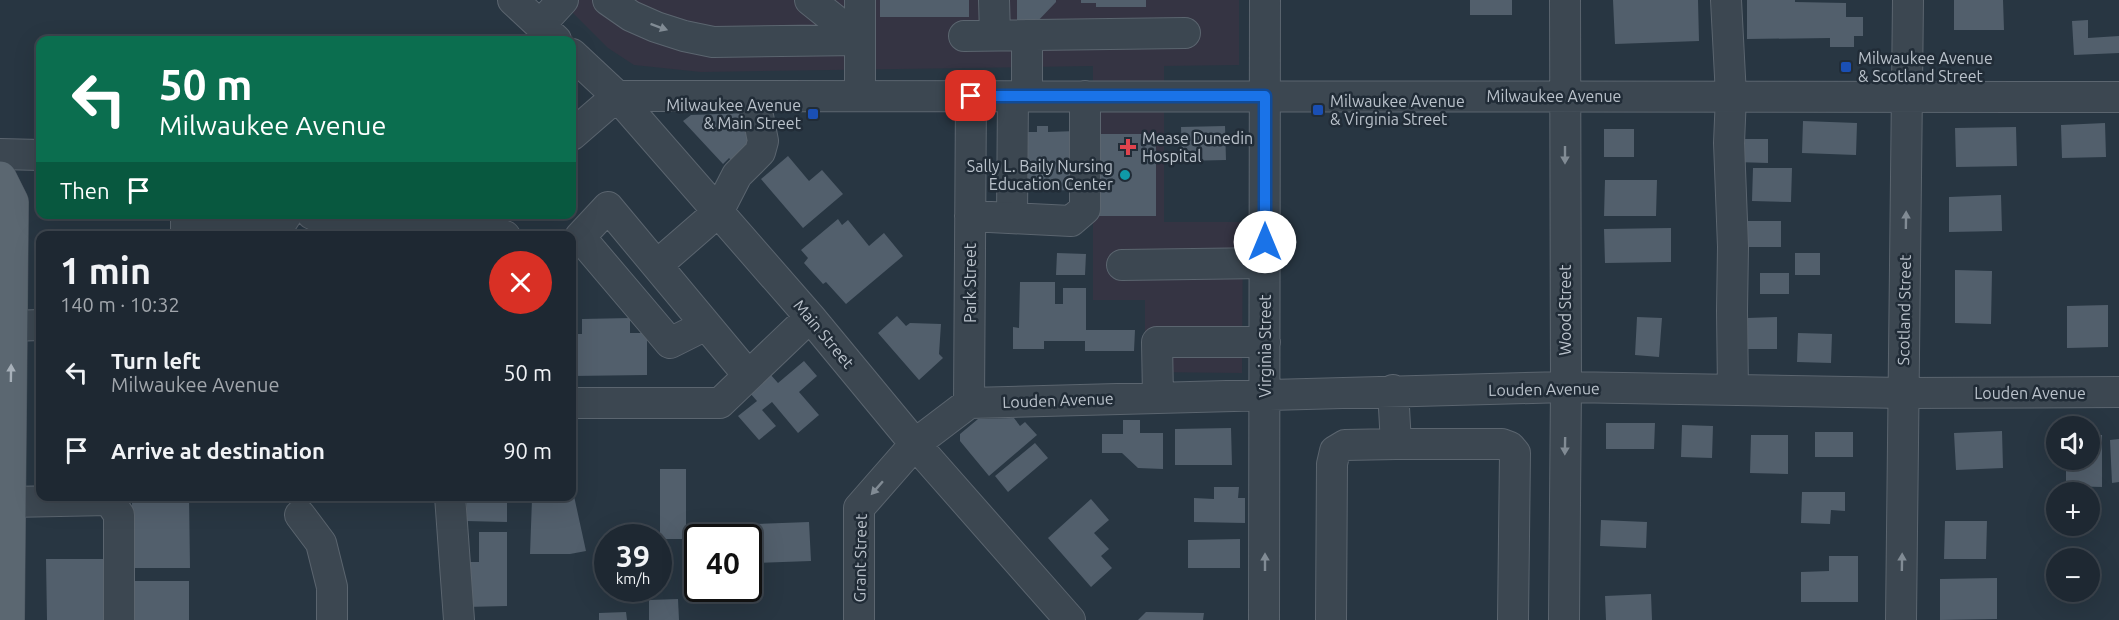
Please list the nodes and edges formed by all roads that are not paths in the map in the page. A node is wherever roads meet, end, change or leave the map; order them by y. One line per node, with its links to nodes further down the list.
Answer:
1 (513, 0): 11 (street)
2 (563, 0): 11 (street)
3 (608, 0): 16 (street, one-way to 16)
4 (810, 0): 16 (street)
5 (860, 0): 16 (street)
6 (994, 0): 13 (street)
7 (1265, 0): 24 (street, Virginia Street)
8 (1564, 0): 25 (street, Wood Street)
9 (1726, 0): 26 (street)
10 (1908, 0): 27 (street, Scotland Street)
11 (548, 33)
12 (1185, 33): 14 (street)
13 (994, 35): 14 (street); 15 (street)
14 (1027, 35): 22 (street)
15 (964, 36)
16 (860, 40): 20 (street)
17 (576, 58): 18 (street, Main Street)
18 (617, 96): 19 (street, Milwaukee Avenue); 29 (street); 33 (street, Main Street)
19 (754, 96): 20 (street, Milwaukee Avenue); 33 (street)
20 (860, 96): 21 (street, Milwaukee Avenue)
21 (971, 96): 22 (street, Milwaukee Avenue); 34 (street, Park Street)
22 (1020, 96): 23 (street, Milwaukee Avenue); 35 (street)
23 (1085, 96): 24 (street, Milwaukee Avenue); 35 (street)
24 (1265, 96): 25 (street, Milwaukee Avenue); 42 (street, Virginia Street)
25 (1564, 96): 26 (street, Milwaukee Avenue); 50 (street, Wood Street, one-way to 50)
26 (1731, 96): 27 (street, Milwaukee Avenue); 52 (street)
27 (1908, 97): 28 (street, Milwaukee Avenue); 54 (street, Scotland Street, one-way to 27)
28 (2119, 97)
29 (576, 132)
30 (0, 154): 31 (street)
31 (36, 155)
32 (0, 178): 46 (main road)
33 (718, 212): 43 (street); 45 (street, Main Street)
34 (970, 216): 35 (street); 58 (street, Park Street)
35 (1012, 218)
36 (323, 219): 39 (street)
37 (465, 219): 40 (street)
38 (477, 219): 41 (street)
39 (366, 231)
40 (428, 231)
41 (491, 231)
42 (1265, 263): 44 (street); 48 (street, Virginia Street)
43 (657, 265): 47 (street); 47 (street)
44 (1122, 265)
45 (810, 317): 49 (street); 59 (street, Main Street)
46 (26, 325): 64 (main road, one-way to 46)
47 (706, 325): 49 (street)
48 (1265, 342): 55 (street, Virginia Street); 56 (street)
49 (748, 375): 57 (street)
50 (1566, 387): 51 (street, Louden Avenue); 52 (street, Louden Avenue); 75 (street, Wood Street, one-way to 75)
51 (1393, 390): 55 (street, Louden Avenue); 60 (street)
52 (1733, 390): 54 (street, Louden Avenue)
53 (2119, 392): 54 (street, Louden Avenue)
54 (1903, 393): 76 (street, Scotland Street, one-way to 54)
55 (1265, 394): 56 (street, Louden Avenue); 72 (street, Virginia Street, one-way to 55)
56 (1158, 397): 58 (street, Louden Avenue)
57 (576, 403)
58 (969, 403): 59 (street)
59 (915, 444): 70 (street, Grant Street, one-way to 70); 71 (street, Main Street)
60 (1396, 444): 73 (street); 74 (street)
61 (66, 501): 64 (street)
62 (110, 501): 67 (street)
63 (450, 501): 69 (street)
64 (24, 502): 66 (main road)
65 (300, 515): 68 (street)
66 (8, 620)
67 (119, 620)
68 (332, 620)
69 (459, 620)
70 (859, 620)
71 (1070, 620)
72 (1264, 620)
73 (1331, 620)
74 (1513, 620)
75 (1564, 620)
76 (1901, 620)

